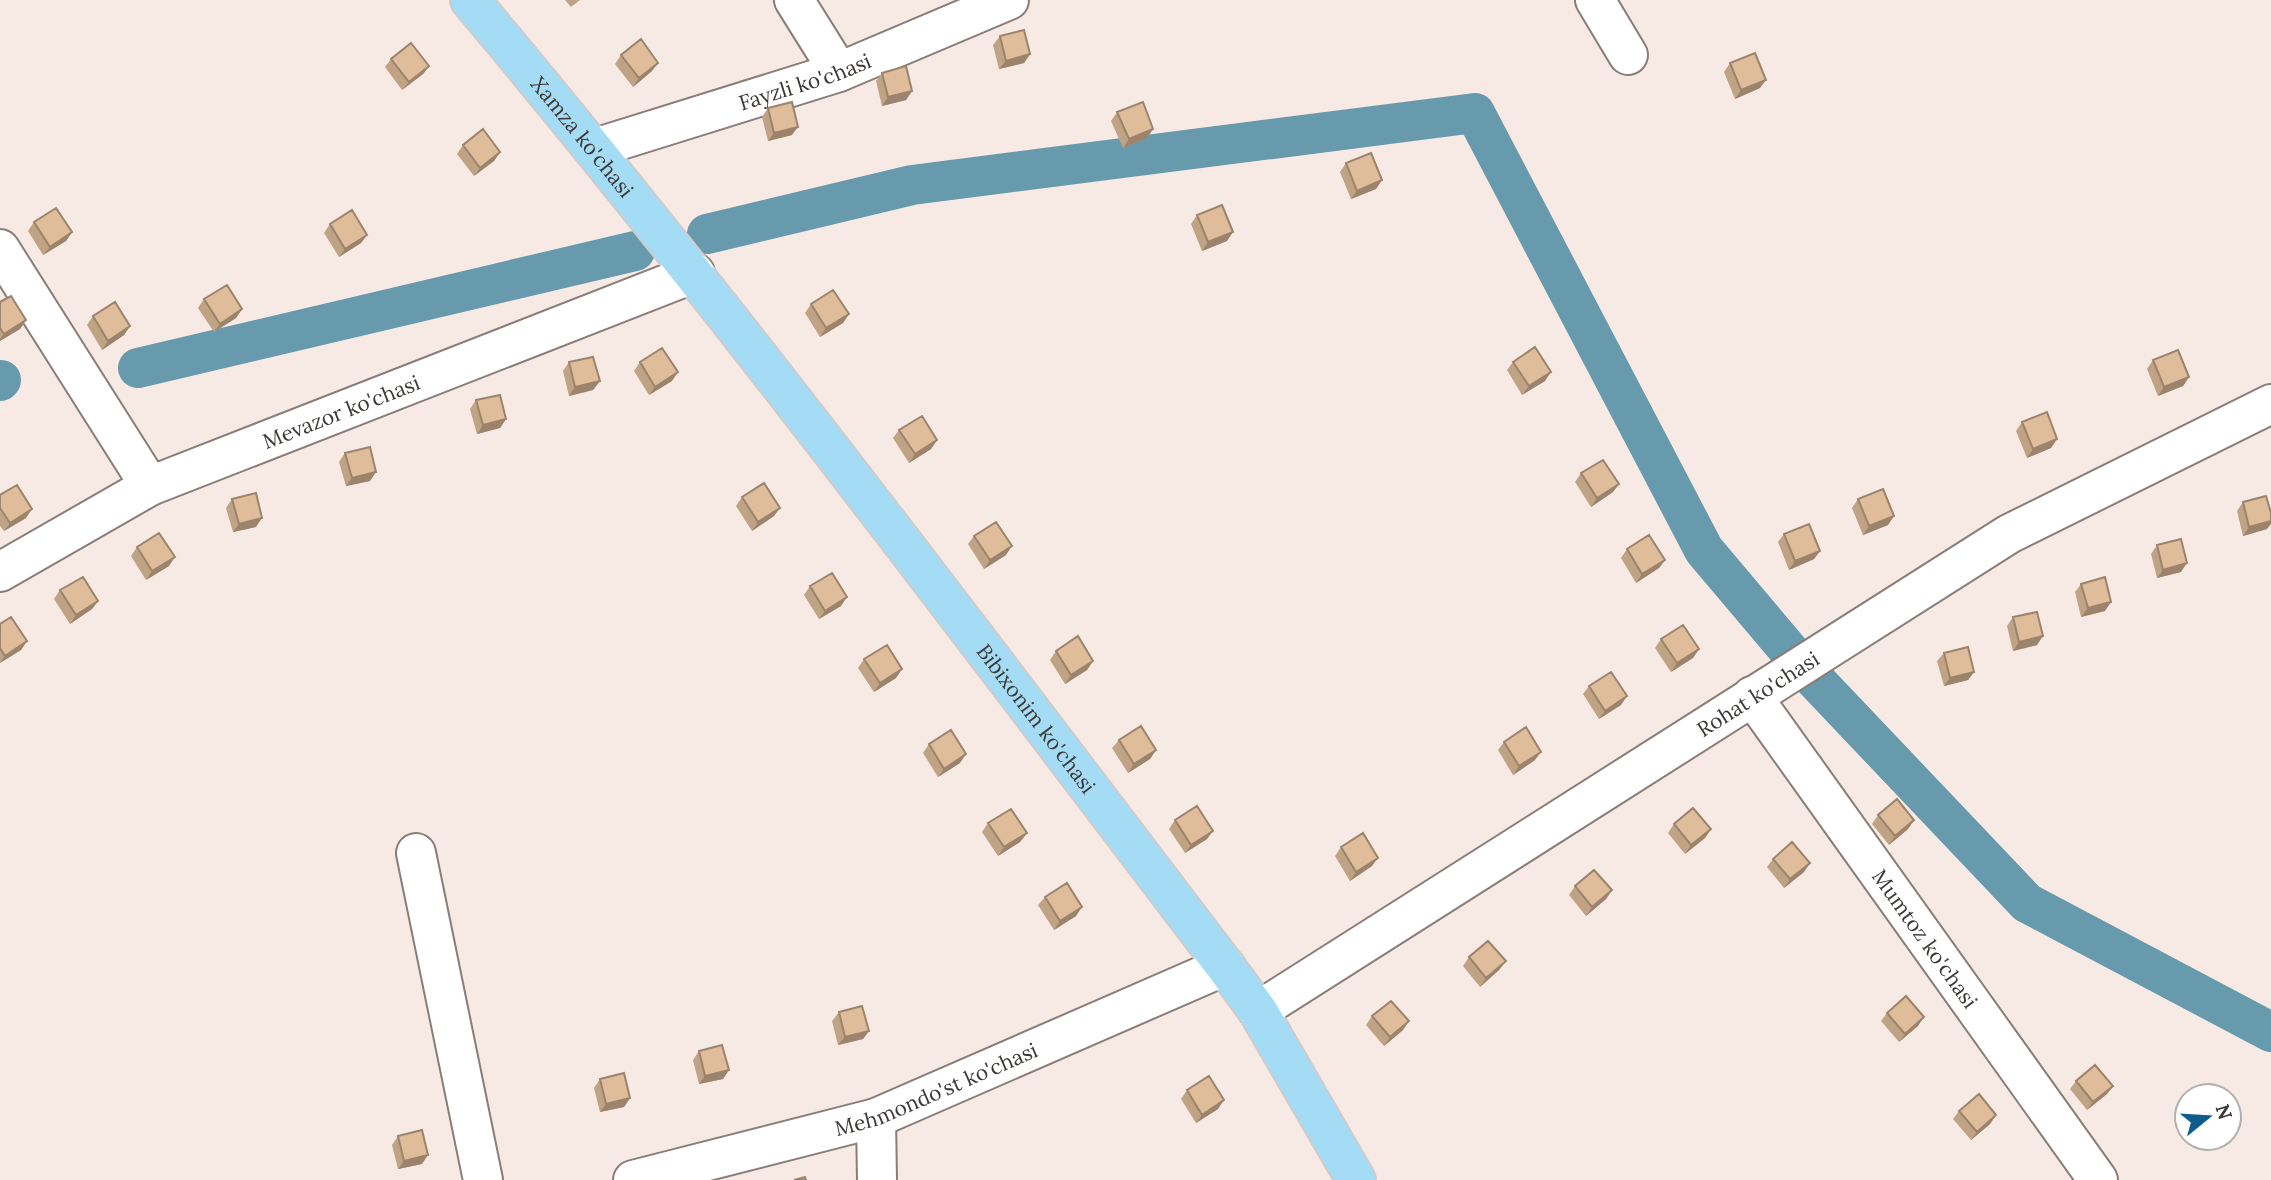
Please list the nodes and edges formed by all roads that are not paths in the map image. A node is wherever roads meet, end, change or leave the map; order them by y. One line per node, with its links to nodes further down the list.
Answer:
1 (470, 0): 7 (main road, Xamza ko'chasi)
2 (794, 0): 6 (street)
3 (1009, 0): 6 (street, Fayzli ko'chasi)
4 (1595, 0): 5 (street)
5 (1628, 55)
6 (839, 72): 7 (street, Fayzli ko'chasi)
7 (595, 148): 9 (main road, Xamza ko'chasi)
8 (0, 249): 11 (street)
9 (695, 274): 11 (street, Mevazor ko'chasi); 15 (main road, Bibixonim ko'chasi)
10 (2271, 404): 13 (street, Rohat ko'chasi)
11 (150, 486): 12 (street, Mevazor ko'chasi)
12 (0, 572)
13 (1752, 696): 16 (street, Rohat ko'chasi); 22 (street, Mumtoz ko'chasi)
14 (416, 853): 18 (street)
15 (1225, 966): 16 (main road, Bibixonim ko'chasi); 17 (street, Mehmondo'st ko'chasi)
16 (1258, 1011): 21 (main road, Bibixonim ko'chasi)
17 (876, 1118): 19 (street, Mehmondo'st ko'chasi); 20 (street)
18 (483, 1180)
19 (633, 1180)
20 (877, 1180)
21 (1356, 1180)
22 (2098, 1180)

